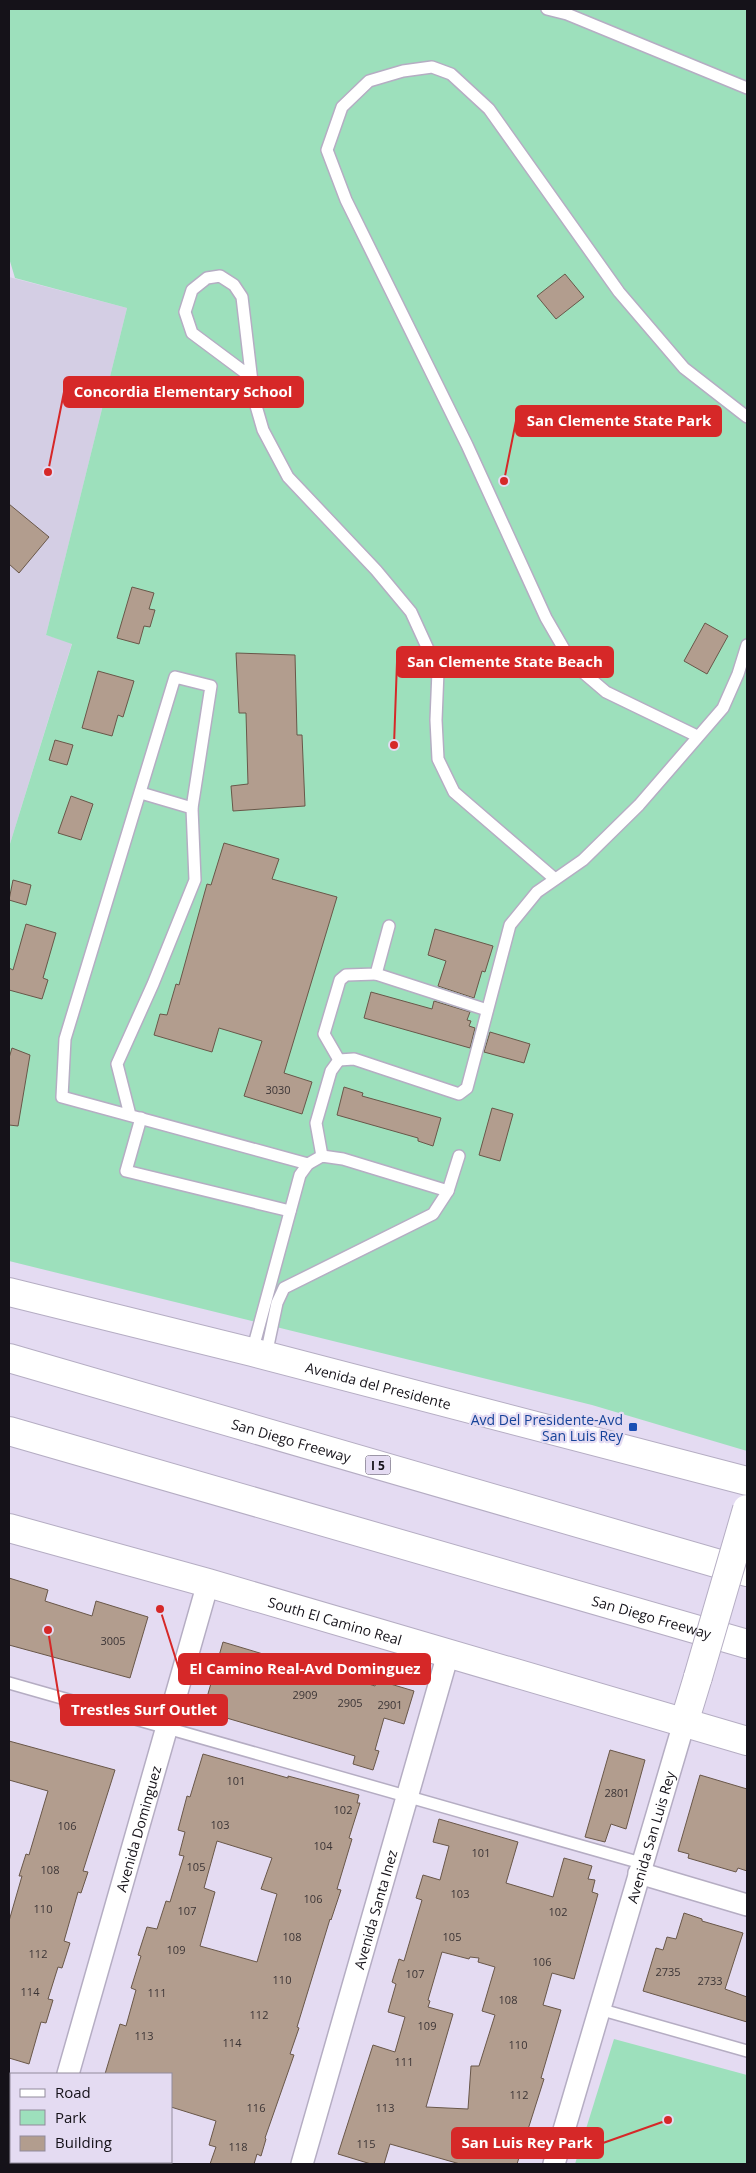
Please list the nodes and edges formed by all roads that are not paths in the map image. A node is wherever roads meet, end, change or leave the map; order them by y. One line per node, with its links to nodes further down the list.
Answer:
1 (547, 9): 2 (lane)
2 (747, 88)
3 (251, 377): 3 (lane); 9 (lane)
4 (747, 417): 6 (lane)
5 (747, 645): 6 (lane)
6 (697, 736): 9 (lane)
7 (141, 793): 8 (lane); 8 (lane); 14 (lane)
8 (192, 808): 14 (lane)
9 (556, 879): 12 (lane)
10 (389, 926): 11 (lane)
11 (376, 974): 12 (lane); 13 (lane)
12 (487, 1010): 13 (lane)
13 (339, 1060): 15 (lane)
14 (136, 1116): 17 (lane); 19 (lane)
15 (322, 1156): 17 (lane); 18 (lane)
16 (459, 1156): 18 (lane)
17 (308, 1164): 19 (lane)
18 (448, 1191): 21 (lane)
19 (290, 1211): 21 (lane)
20 (9, 1292): 21 (main road, Avenida del Presidente)
21 (259, 1353): 24 (main road, Avenida del Presidente)
22 (9, 1358): 27 (main road, San Diego Freeway / I 5)
23 (9, 1431): 29 (main road, San Diego Freeway)
24 (747, 1481)
25 (747, 1509): 32 (main road, Avenida San Luis Rey, bridge)
26 (9, 1528): 28 (main road, South El Camino Real)
27 (747, 1572)
28 (208, 1583): 30 (main road, South El Camino Real); 33 (street, Avenida Dominguez)
29 (747, 1644)
30 (448, 1654): 32 (main road, South El Camino Real); 35 (street, Avenida Santa Inez)
31 (9, 1683): 33 (lane)
32 (684, 1723): 34 (main road, South El Camino Real); 36 (street, Avenida San Luis Rey)
33 (168, 1729): 35 (lane); 40 (street, Avenida Dominguez)
34 (747, 1741)
35 (408, 1797): 36 (lane); 41 (street, Avenida Santa Inez)
36 (640, 1868): 37 (street); 38 (street, Avenida San Luis Rey)
37 (747, 1905)
38 (599, 2009): 39 (lane); 42 (street, Avenida San Luis Rey)
39 (747, 2051)
40 (68, 2073)
41 (302, 2164)
42 (554, 2164)

